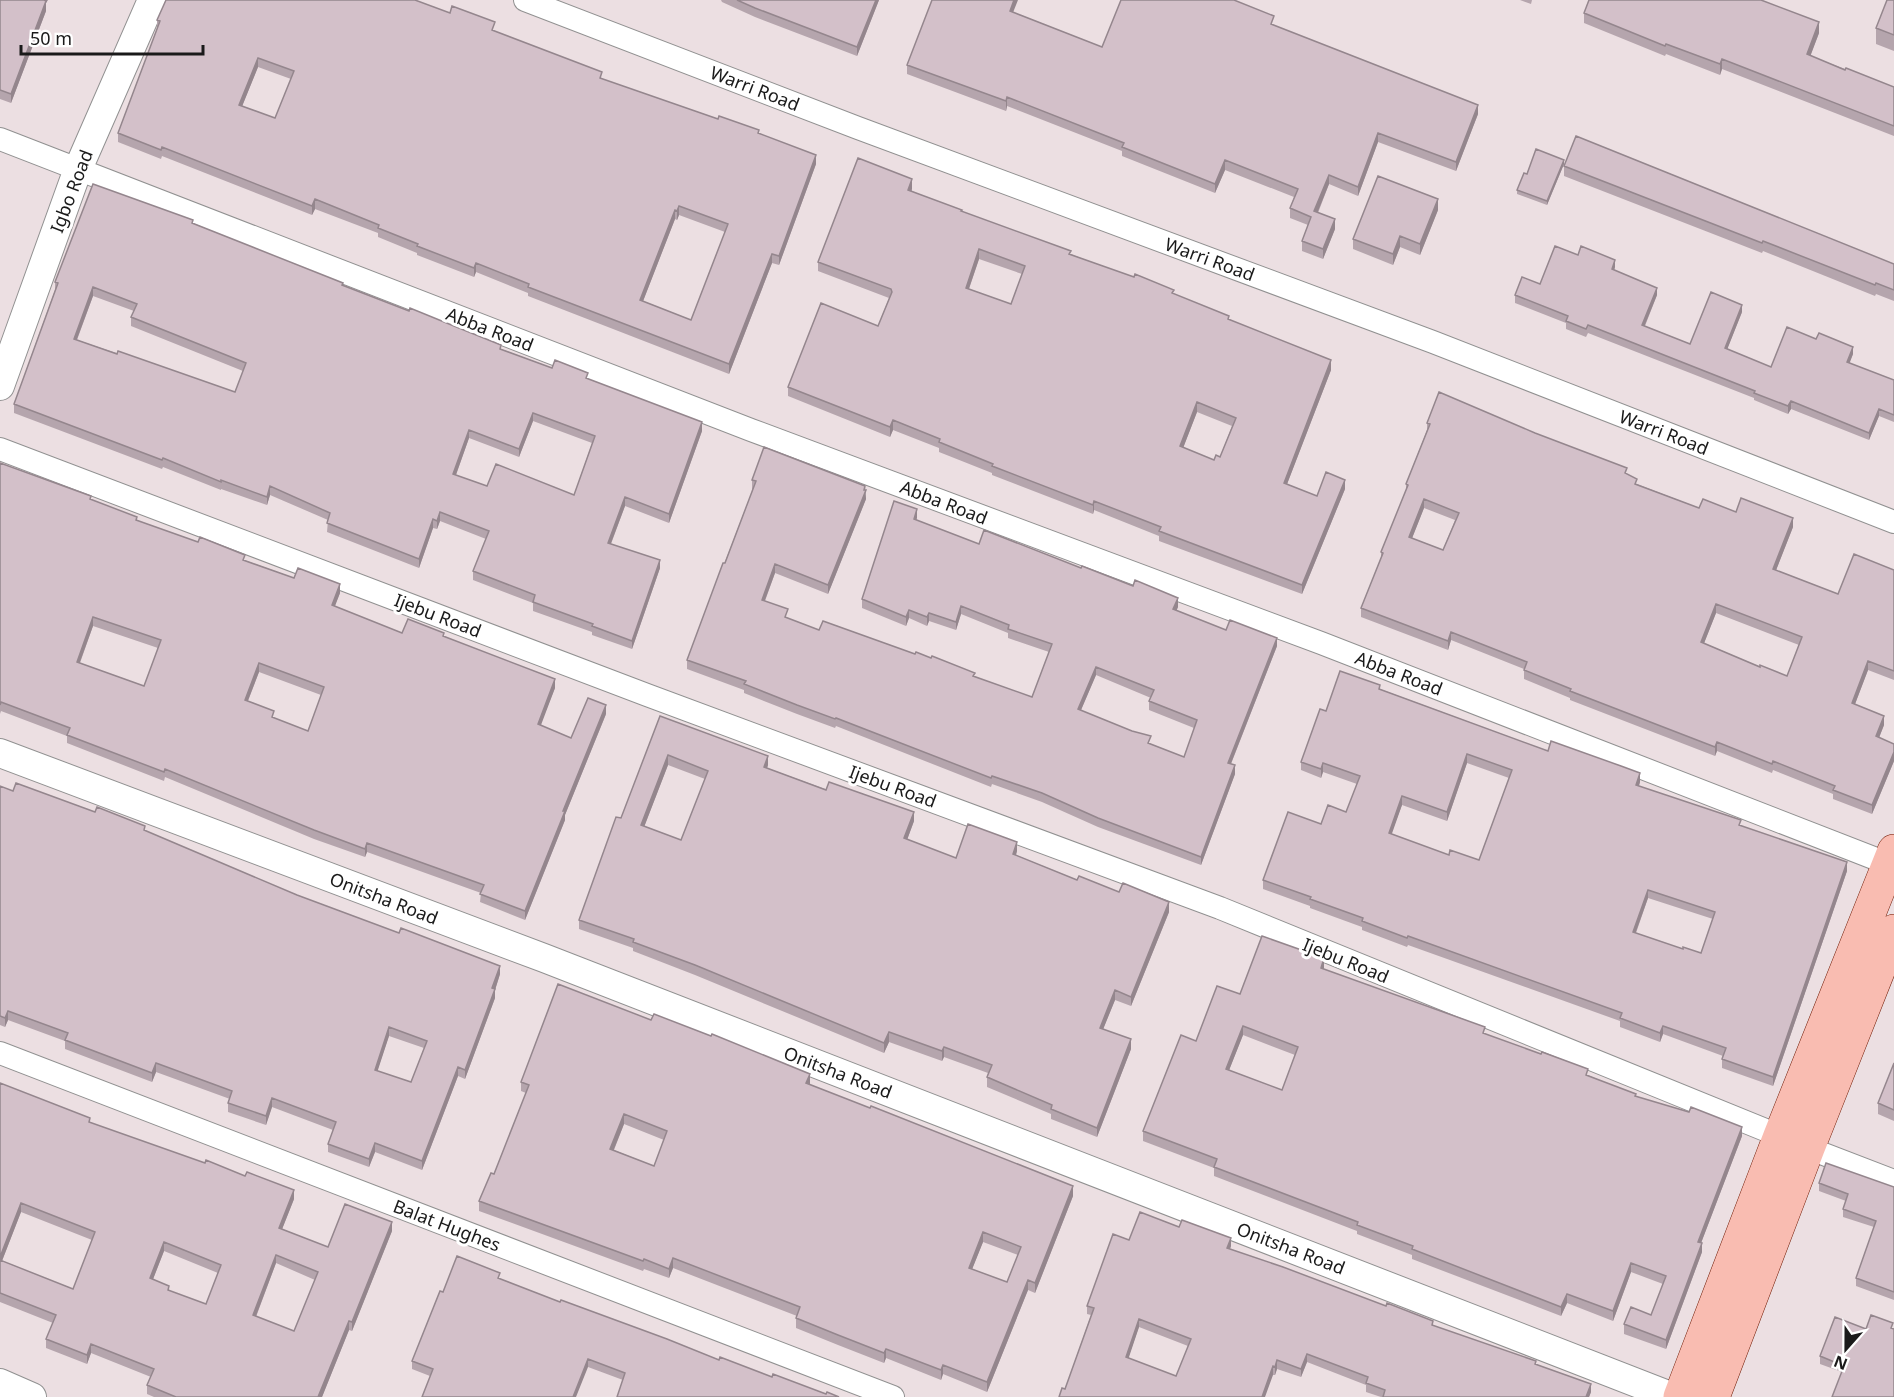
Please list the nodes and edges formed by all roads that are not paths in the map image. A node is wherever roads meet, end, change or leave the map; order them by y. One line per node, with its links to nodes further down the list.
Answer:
1 (152, 0): 4 (street, Igbo Road)
2 (525, 0): 7 (street, Warri Road)
3 (0, 139): 4 (street, Abba Road)
4 (78, 169): 5 (street, Igbo Road); 9 (street, Abba Road)
5 (0, 386)
6 (0, 449): 12 (street, Ijebu Road)
7 (1894, 522)
8 (0, 753): 18 (street, Onitsha Road)
9 (1891, 857): 12 (main road)
10 (1894, 931): 12 (main road)
11 (0, 1053): 17 (street, Balat Hughes)
12 (1794, 1142): 13 (street, Ijebu Road); 15 (main road); 19 (main road)
13 (1894, 1181)
14 (0, 1383): 16 (street)
15 (1716, 1396)
16 (32, 1397)
17 (893, 1397)
18 (1673, 1397)
19 (1680, 1397)

